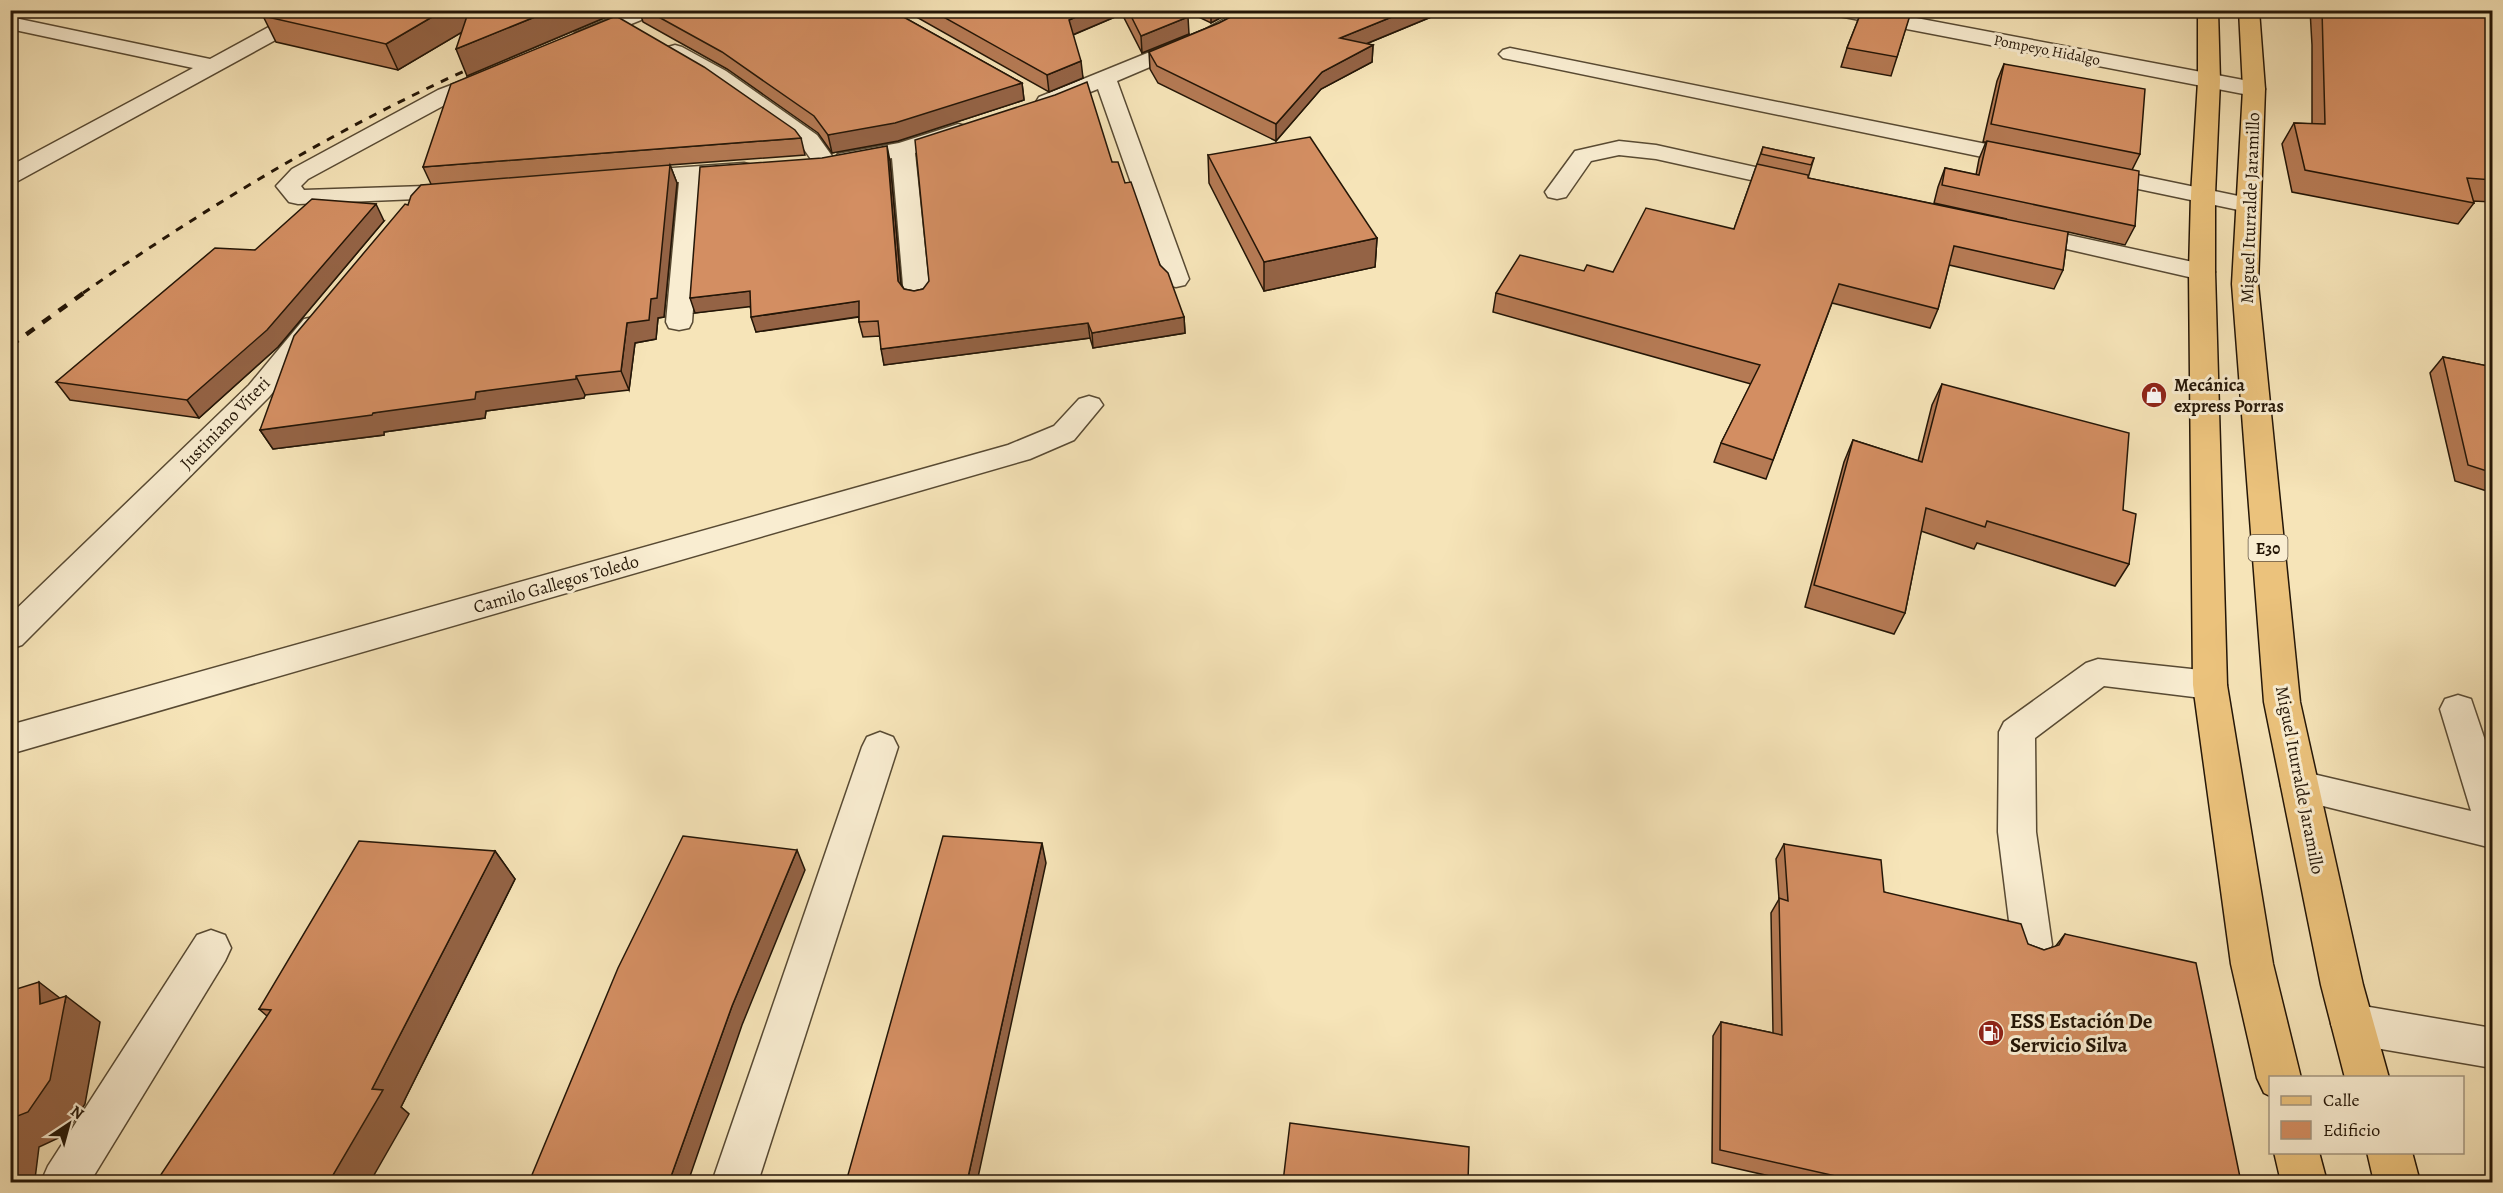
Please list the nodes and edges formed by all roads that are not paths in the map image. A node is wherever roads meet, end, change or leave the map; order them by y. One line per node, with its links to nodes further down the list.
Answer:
1 (316, 10): 11 (street)
2 (649, 10): 9 (street)
3 (1257, 10): 13 (street)
4 (1839, 10): 14 (street, Pompeyo Hidalgo)
5 (2208, 10): 14 (main road)
6 (2249, 10): 15 (main road, Miguel Iturralde Jaramillo / E30)
7 (10, 22): 11 (street)
8 (660, 43): 18 (street)
9 (566, 44)
10 (1510, 54): 27 (street)
11 (213, 66): 21 (street)
12 (511, 67): 26 (street)
13 (1105, 79): 16 (street); 32 (street)
14 (2209, 81): 15 (street, Pompeyo Hidalgo); 27 (main road)
15 (2254, 89): 28 (main road, Miguel Iturralde Jaramillo / E30)
16 (1027, 100)
17 (981, 124): 18 (street)
18 (903, 149): 33 (street)
19 (770, 168): 20 (street)
20 (692, 174): 22 (street); 35 (street)
21 (10, 176)
22 (610, 180)
23 (1819, 188): 25 (street)
24 (480, 190): 26 (street)
25 (1557, 192)
26 (422, 194): 29 (street)
27 (2203, 195): 28 (street); 31 (main road)
28 (2248, 205): 42 (main road, Miguel Iturralde Jaramillo / E30)
29 (400, 221)
30 (2001, 228): 31 (street)
31 (2202, 272): 38 (main road)
32 (1176, 279)
33 (917, 296)
34 (333, 302): 37 (street, Justiniano Viteri)
35 (679, 322)
36 (1089, 405): 40 (street, Camilo Gallegos Toledo)
37 (10, 636)
38 (2210, 685): 45 (street); 49 (main road)
39 (2458, 709): 43 (street)
40 (10, 740)
41 (880, 747): 54 (street)
42 (2300, 786): 44 (street); 47 (main road, Miguel Iturralde Jaramillo / E30)
43 (2493, 818)
44 (2493, 832)
45 (2032, 945)
46 (211, 948): 53 (street)
47 (2352, 1024): 48 (street); 50 (main road, Miguel Iturralde Jaramillo / E30)
48 (2493, 1048)
49 (2279, 1076)
50 (2367, 1076)
51 (2297, 1154): 55 (main road)
52 (2390, 1154): 56 (main road)
53 (64, 1182)
54 (735, 1182)
55 (2304, 1182)
56 (2397, 1182)

